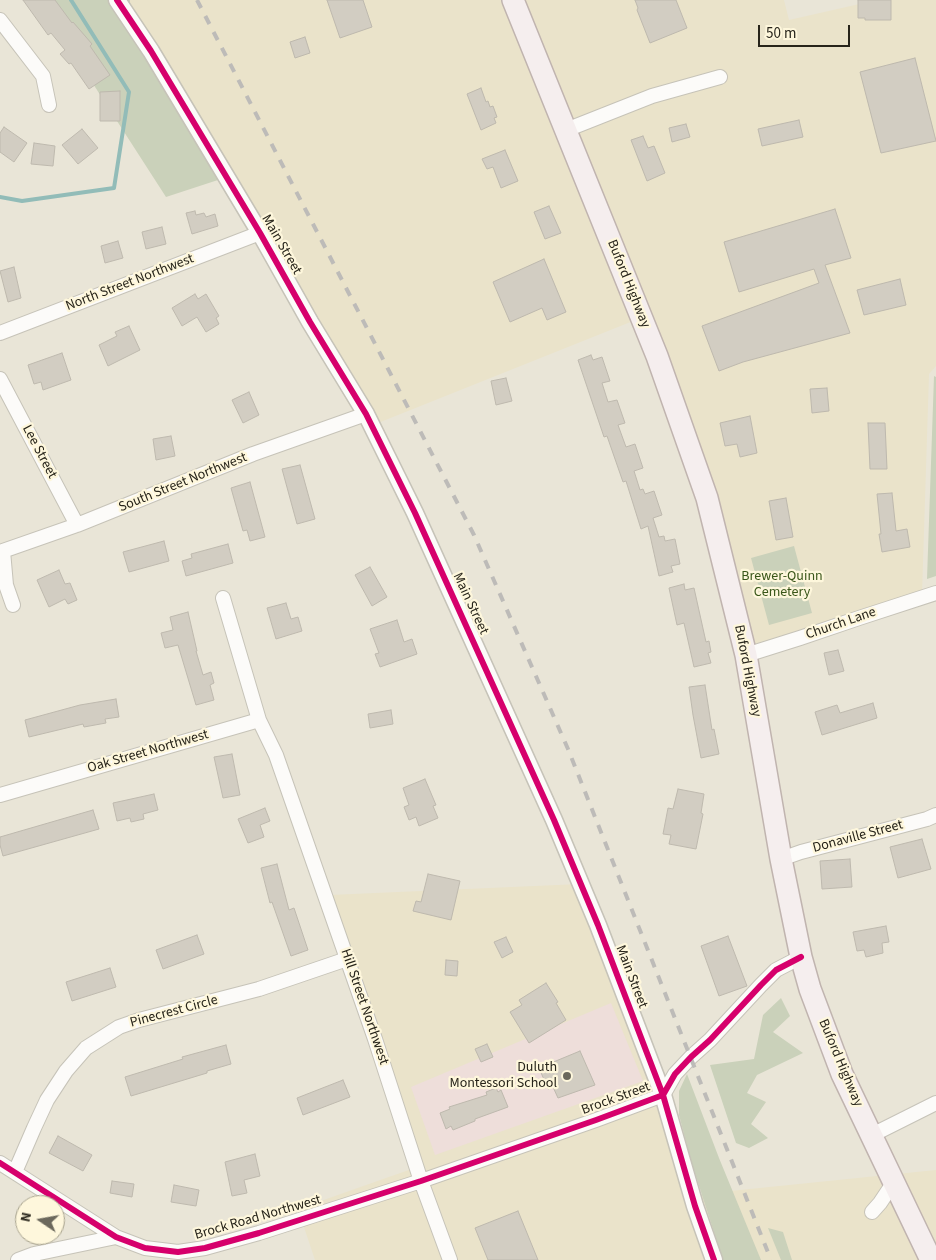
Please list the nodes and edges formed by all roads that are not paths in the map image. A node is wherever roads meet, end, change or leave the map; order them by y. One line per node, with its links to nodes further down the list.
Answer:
1 (116, 0): 7 (street, Main Street)
2 (513, 0): 6 (main road, Buford Highway)
3 (0, 20): 5 (street)
4 (720, 77): 6 (street)
5 (49, 104)
6 (566, 130): 16 (main road, Buford Highway)
7 (260, 233): 8 (street, North Street Northwest); 10 (street, Main Street)
8 (0, 333)
9 (0, 379): 11 (street, Lee Street)
10 (366, 414): 11 (street, South Street Northwest); 23 (street, Main Street)
11 (77, 525): 12 (street, South Street Northwest)
12 (2, 552): 15 (street)
13 (936, 593): 16 (street, Church Lane)
14 (223, 598): 17 (street)
15 (13, 605)
16 (746, 655): 20 (main road, Buford Highway)
17 (259, 720): 18 (street, Oak Street Northwest); 22 (street, Hill Street Northwest)
18 (0, 795)
19 (936, 815): 20 (street, Donaville Street)
20 (781, 859): 21 (main road, Buford Highway)
21 (801, 957): 23 (street, Brock Street); 25 (main road, Buford Highway)
22 (347, 959): 27 (street, Pinecrest Circle); 28 (street, Hill Street Northwest)
23 (663, 1095): 28 (street, Brock Street); 34 (street, Main Street)
24 (936, 1103): 25 (street)
25 (872, 1135): 29 (main road, Buford Highway)
26 (0, 1164): 27 (street, Brock Road Northwest)
27 (15, 1172): 31 (street, Brock Road Northwest)
28 (421, 1181): 31 (street, Brock Road Northwest); 33 (street, Hill Street Northwest)
29 (894, 1182): 30 (street); 35 (main road, Buford Highway)
30 (872, 1212)
31 (116, 1237): 32 (street)
32 (18, 1260)
33 (450, 1260)
34 (714, 1260)
35 (931, 1260)

